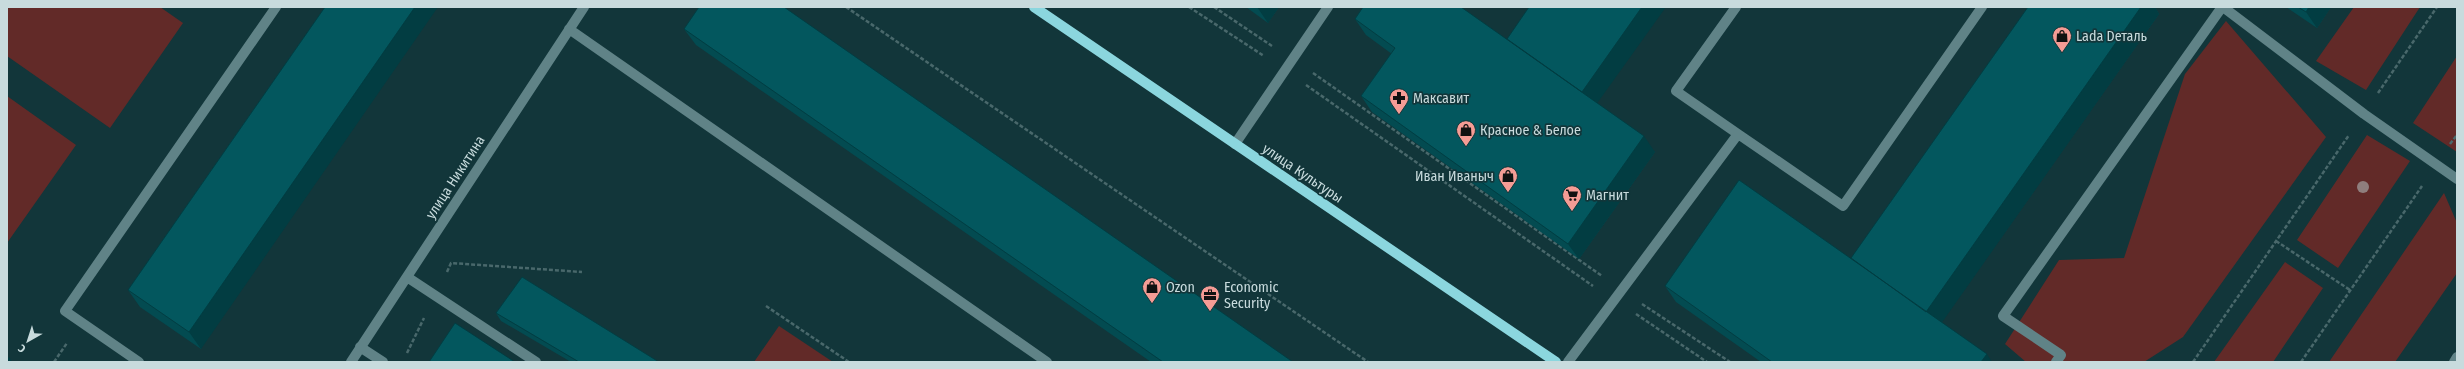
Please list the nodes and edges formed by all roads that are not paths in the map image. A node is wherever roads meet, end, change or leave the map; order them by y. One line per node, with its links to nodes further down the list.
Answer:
1 (276, 7): 15 (street)
2 (584, 7): 8 (street, улица Никитина)
3 (1034, 7): 10 (main road, улица Культуры)
4 (1328, 7): 10 (street)
5 (1736, 7): 9 (street)
6 (1982, 7): 9 (street)
7 (2223, 7): 11 (street); 22 (street)
8 (569, 29): 12 (street, улица Никитина); 19 (street)
9 (1738, 134): 21 (street)
10 (1235, 144): 20 (main road, улица Культуры)
11 (2457, 179)
12 (407, 277): 13 (street, улица Никитина); 18 (street)
13 (360, 347): 16 (street, улица Никитина); 17 (street)
14 (2457, 357): 23 (street)
15 (139, 362)
16 (351, 362)
17 (383, 362)
18 (536, 362)
19 (1047, 362)
20 (1556, 362)
21 (1568, 362)
22 (2056, 362)
23 (2454, 362)

